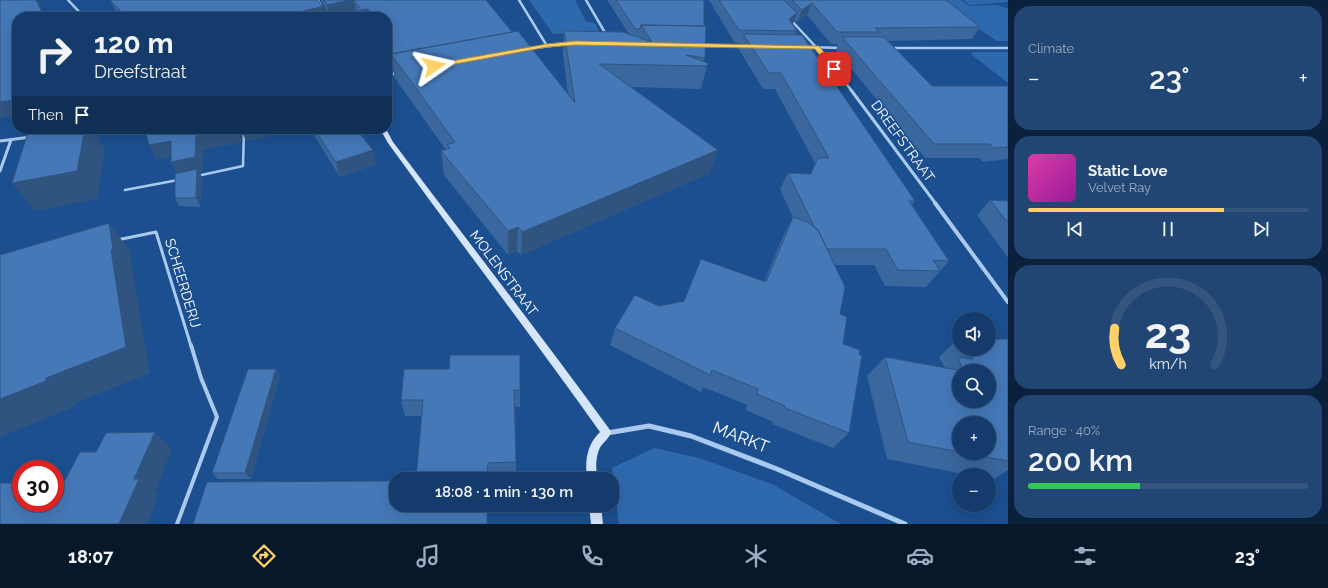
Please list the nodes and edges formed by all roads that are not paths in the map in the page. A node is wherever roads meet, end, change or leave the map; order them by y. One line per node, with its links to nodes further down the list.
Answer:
1 (68, 0): 5 (street)
2 (317, 0): 6 (street)
3 (519, 0): 11 (street)
4 (586, 0): 8 (street)
5 (79, 12)
6 (324, 12)
7 (787, 16): 14 (street, DREEFSTRAAT)
8 (608, 37)
9 (569, 44): 11 (street)
10 (698, 45): 12 (street)
11 (547, 46): 18 (street)
12 (746, 46)
13 (801, 47): 14 (street)
14 (816, 47): 15 (street); 31 (street, DREEFSTRAAT)
15 (847, 48)
16 (886, 48): 17 (street)
17 (1008, 48)
18 (521, 50)
19 (403, 72): 20 (street)
20 (392, 74)
21 (244, 134): 27 (lane)
22 (386, 134): 32 (street, MOLENSTRAAT)
23 (34, 136): 24 (street)
24 (11, 140): 25 (street); 26 (street)
25 (0, 141)
26 (0, 171)
27 (191, 177)
28 (184, 178): 29 (lane)
29 (125, 190)
30 (109, 241): 35 (lane, SCHEERDERIJ)
31 (1008, 302)
32 (606, 433): 33 (street); 37 (street, MARKT)
33 (591, 472)
34 (596, 512): 36 (street)
35 (177, 524)
36 (597, 524)
37 (905, 524)

